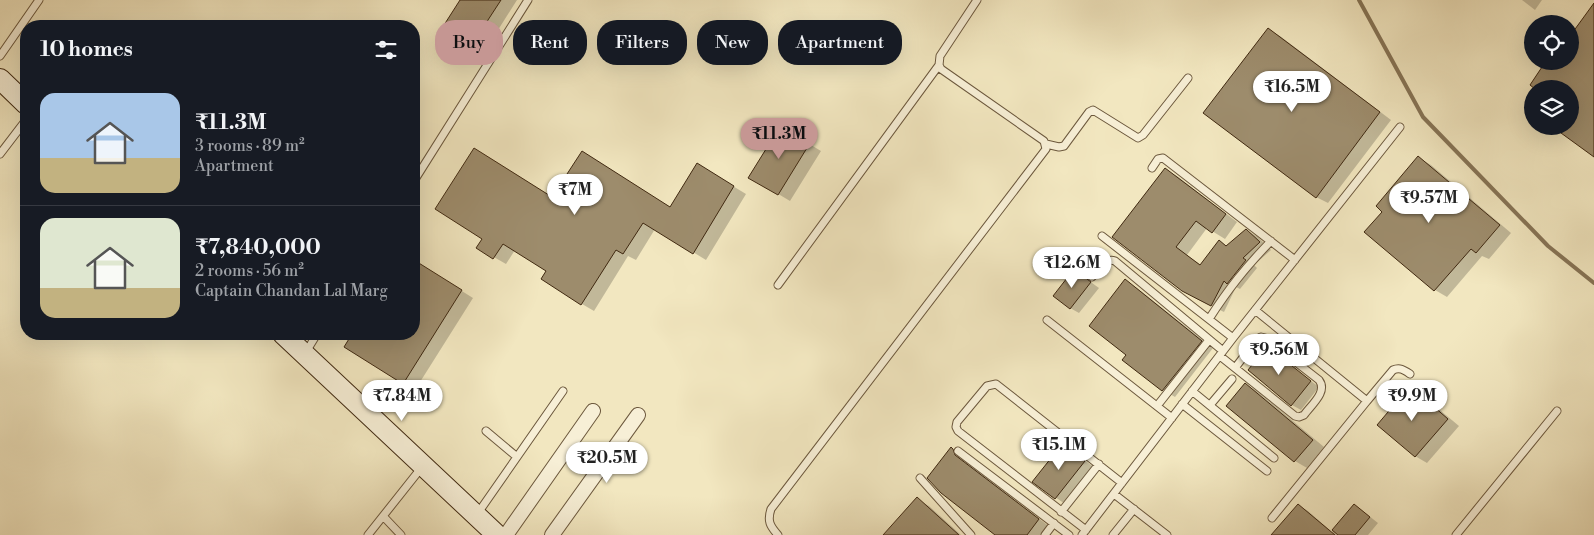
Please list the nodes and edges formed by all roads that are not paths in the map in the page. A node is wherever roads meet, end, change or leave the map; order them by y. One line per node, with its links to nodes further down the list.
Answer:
1 (39, 0): 4 (lane)
2 (528, 0): 16 (lane)
3 (978, 0): 7 (lane)
4 (25, 20)
5 (20, 27): 6 (lane)
6 (0, 56)
7 (939, 66): 13 (lane); 21 (lane)
8 (1188, 78): 13 (lane)
9 (0, 79): 10 (street)
10 (20, 98)
11 (1400, 127): 19 (lane)
12 (20, 128): 14 (lane)
13 (1046, 144): 66 (lane)
14 (0, 154)
15 (1152, 168): 18 (lane)
16 (420, 171)
17 (1102, 236): 23 (lane)
18 (1271, 241): 19 (lane); 23 (lane)
19 (1295, 260): 22 (lane)
20 (1092, 277): 28 (lane)
21 (778, 285)
22 (1255, 310): 25 (lane); 36 (lane)
23 (1209, 319): 25 (lane)
24 (1047, 320): 39 (lane)
25 (1233, 338): 29 (lane)
26 (290, 340): 30 (street)
27 (313, 340): 30 (lane)
28 (1209, 340): 29 (lane); 39 (lane)
29 (1221, 353): 31 (lane); 35 (lane)
30 (305, 354): 49 (street)
31 (1235, 368): 31 (lane)
32 (1410, 374): 36 (lane)
33 (1232, 378): 38 (lane)
34 (563, 391): 46 (lane)
35 (1192, 391): 37 (lane); 38 (lane)
36 (1367, 401): 58 (lane)
37 (1182, 404): 43 (lane); 50 (lane)
38 (1210, 405): 47 (lane)
39 (1157, 406): 43 (lane)
40 (593, 411): 64 (street)
41 (1557, 411): 72 (lane)
42 (638, 415): 65 (street)
43 (1172, 418): 52 (lane)
44 (486, 431): 46 (lane)
45 (958, 450): 59 (lane)
46 (517, 457): 57 (lane)
47 (1274, 458)
48 (1099, 464): 52 (lane); 55 (lane); 55 (lane)
49 (423, 465): 56 (lane); 57 (street)
50 (1268, 471)
51 (920, 478): 67 (lane)
52 (1122, 483): 53 (lane)
53 (1114, 494): 54 (lane); 60 (lane)
54 (1134, 509): 70 (lane); 71 (lane)
55 (1061, 512): 60 (lane)
56 (383, 516): 61 (lane); 62 (lane)
57 (476, 516): 63 (street)
58 (1272, 518)
59 (1054, 523): 68 (lane); 69 (lane)
60 (1084, 533)
61 (368, 535)
62 (401, 535)
63 (497, 535)
64 (506, 535)
65 (552, 535)
66 (778, 535)
67 (971, 535)
68 (1045, 535)
69 (1069, 535)
70 (1113, 535)
71 (1167, 535)
72 (1456, 535)

